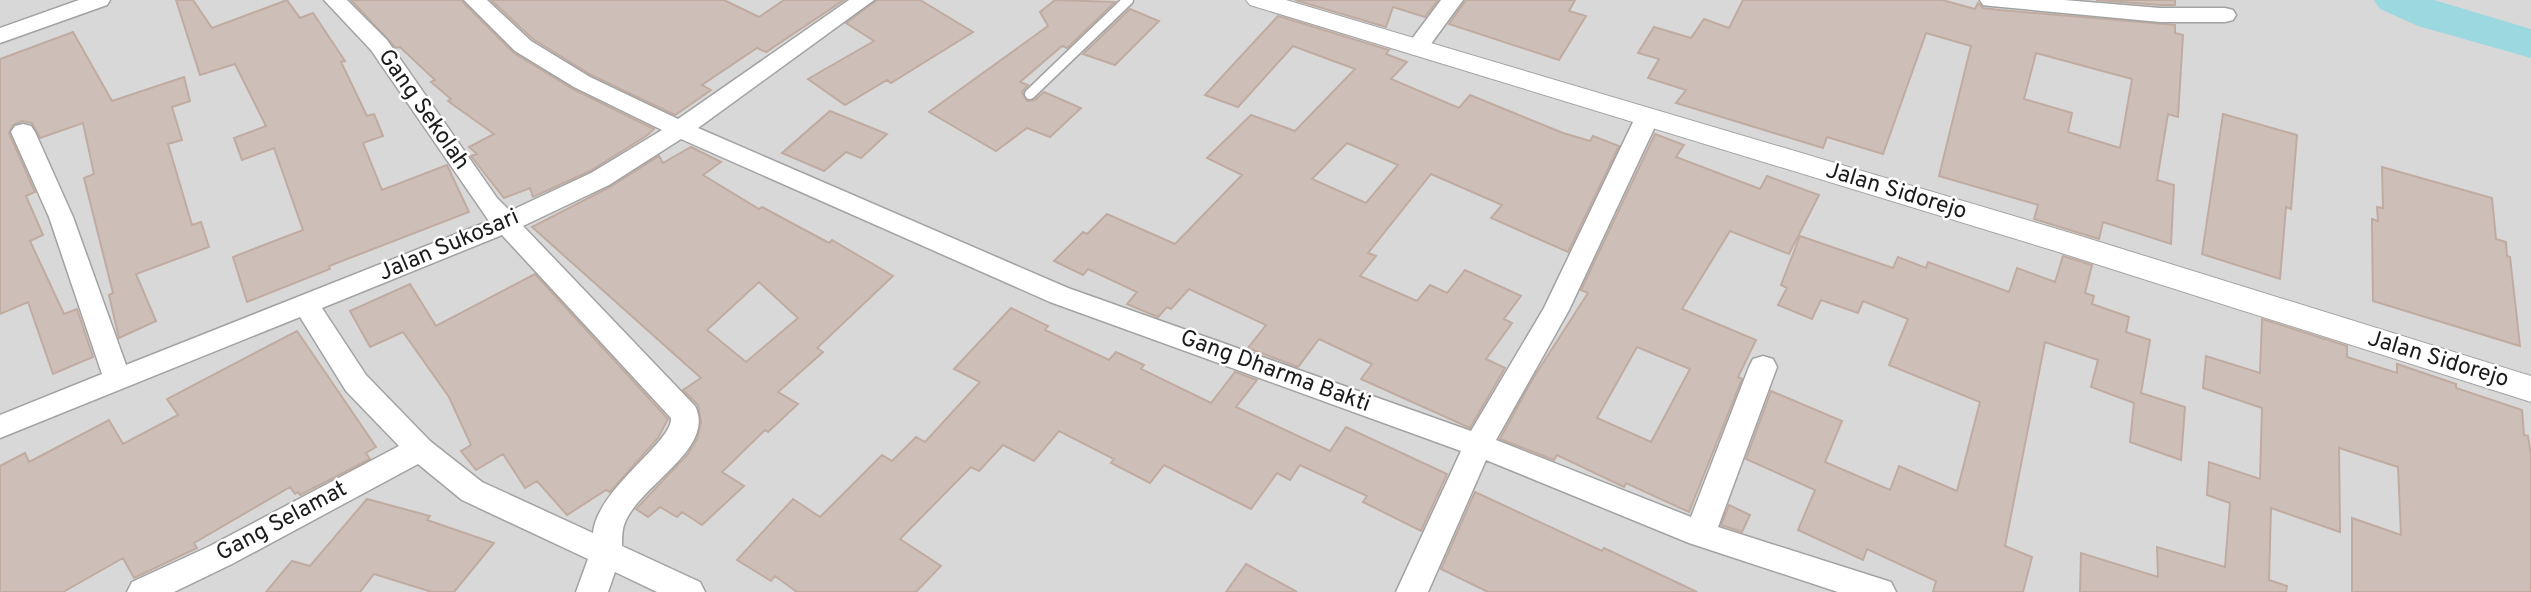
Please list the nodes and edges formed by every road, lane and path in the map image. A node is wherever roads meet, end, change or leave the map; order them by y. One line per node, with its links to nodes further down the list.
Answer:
1 (99, 0): 11 (street)
2 (335, 0): 17 (street, Gang Sekolah)
3 (475, 0): 15 (street, Gang Dharma Bakti)
4 (863, 0): 15 (street, Jalan Sukosari)
5 (1128, 0): 13 (lane)
6 (1259, 0): 12 (street, Jalan Sidorejo)
7 (1452, 0): 12 (street)
8 (1991, 0): 9 (street)
9 (2033, 1): 10 (street)
10 (2225, 15)
11 (0, 36)
12 (1417, 47): 14 (street, Jalan Sidorejo)
13 (1030, 94)
14 (1647, 118): 21 (street, Jalan Sidorejo); 23 (street)
15 (680, 128): 17 (street, Jalan Sukosari); 23 (street, Gang Dharma Bakti)
16 (23, 132): 20 (street)
17 (505, 224): 18 (street, Jalan Sukosari); 26 (street, Gang Sekolah)
18 (306, 305): 20 (street, Jalan Sukosari); 24 (street)
19 (1763, 367): 25 (street)
20 (118, 380): 22 (street, Jalan Sukosari)
21 (2531, 389)
22 (0, 427)
23 (1478, 445): 25 (street, Gang Dharma Bakti); 30 (street)
24 (420, 449): 26 (street); 27 (street, Gang Selamat)
25 (1700, 534): 31 (street, Gang Dharma Bakti)
26 (606, 552): 28 (street); 29 (street)
27 (143, 592)
28 (592, 592)
29 (689, 592)
30 (1412, 592)
31 (1880, 592)

